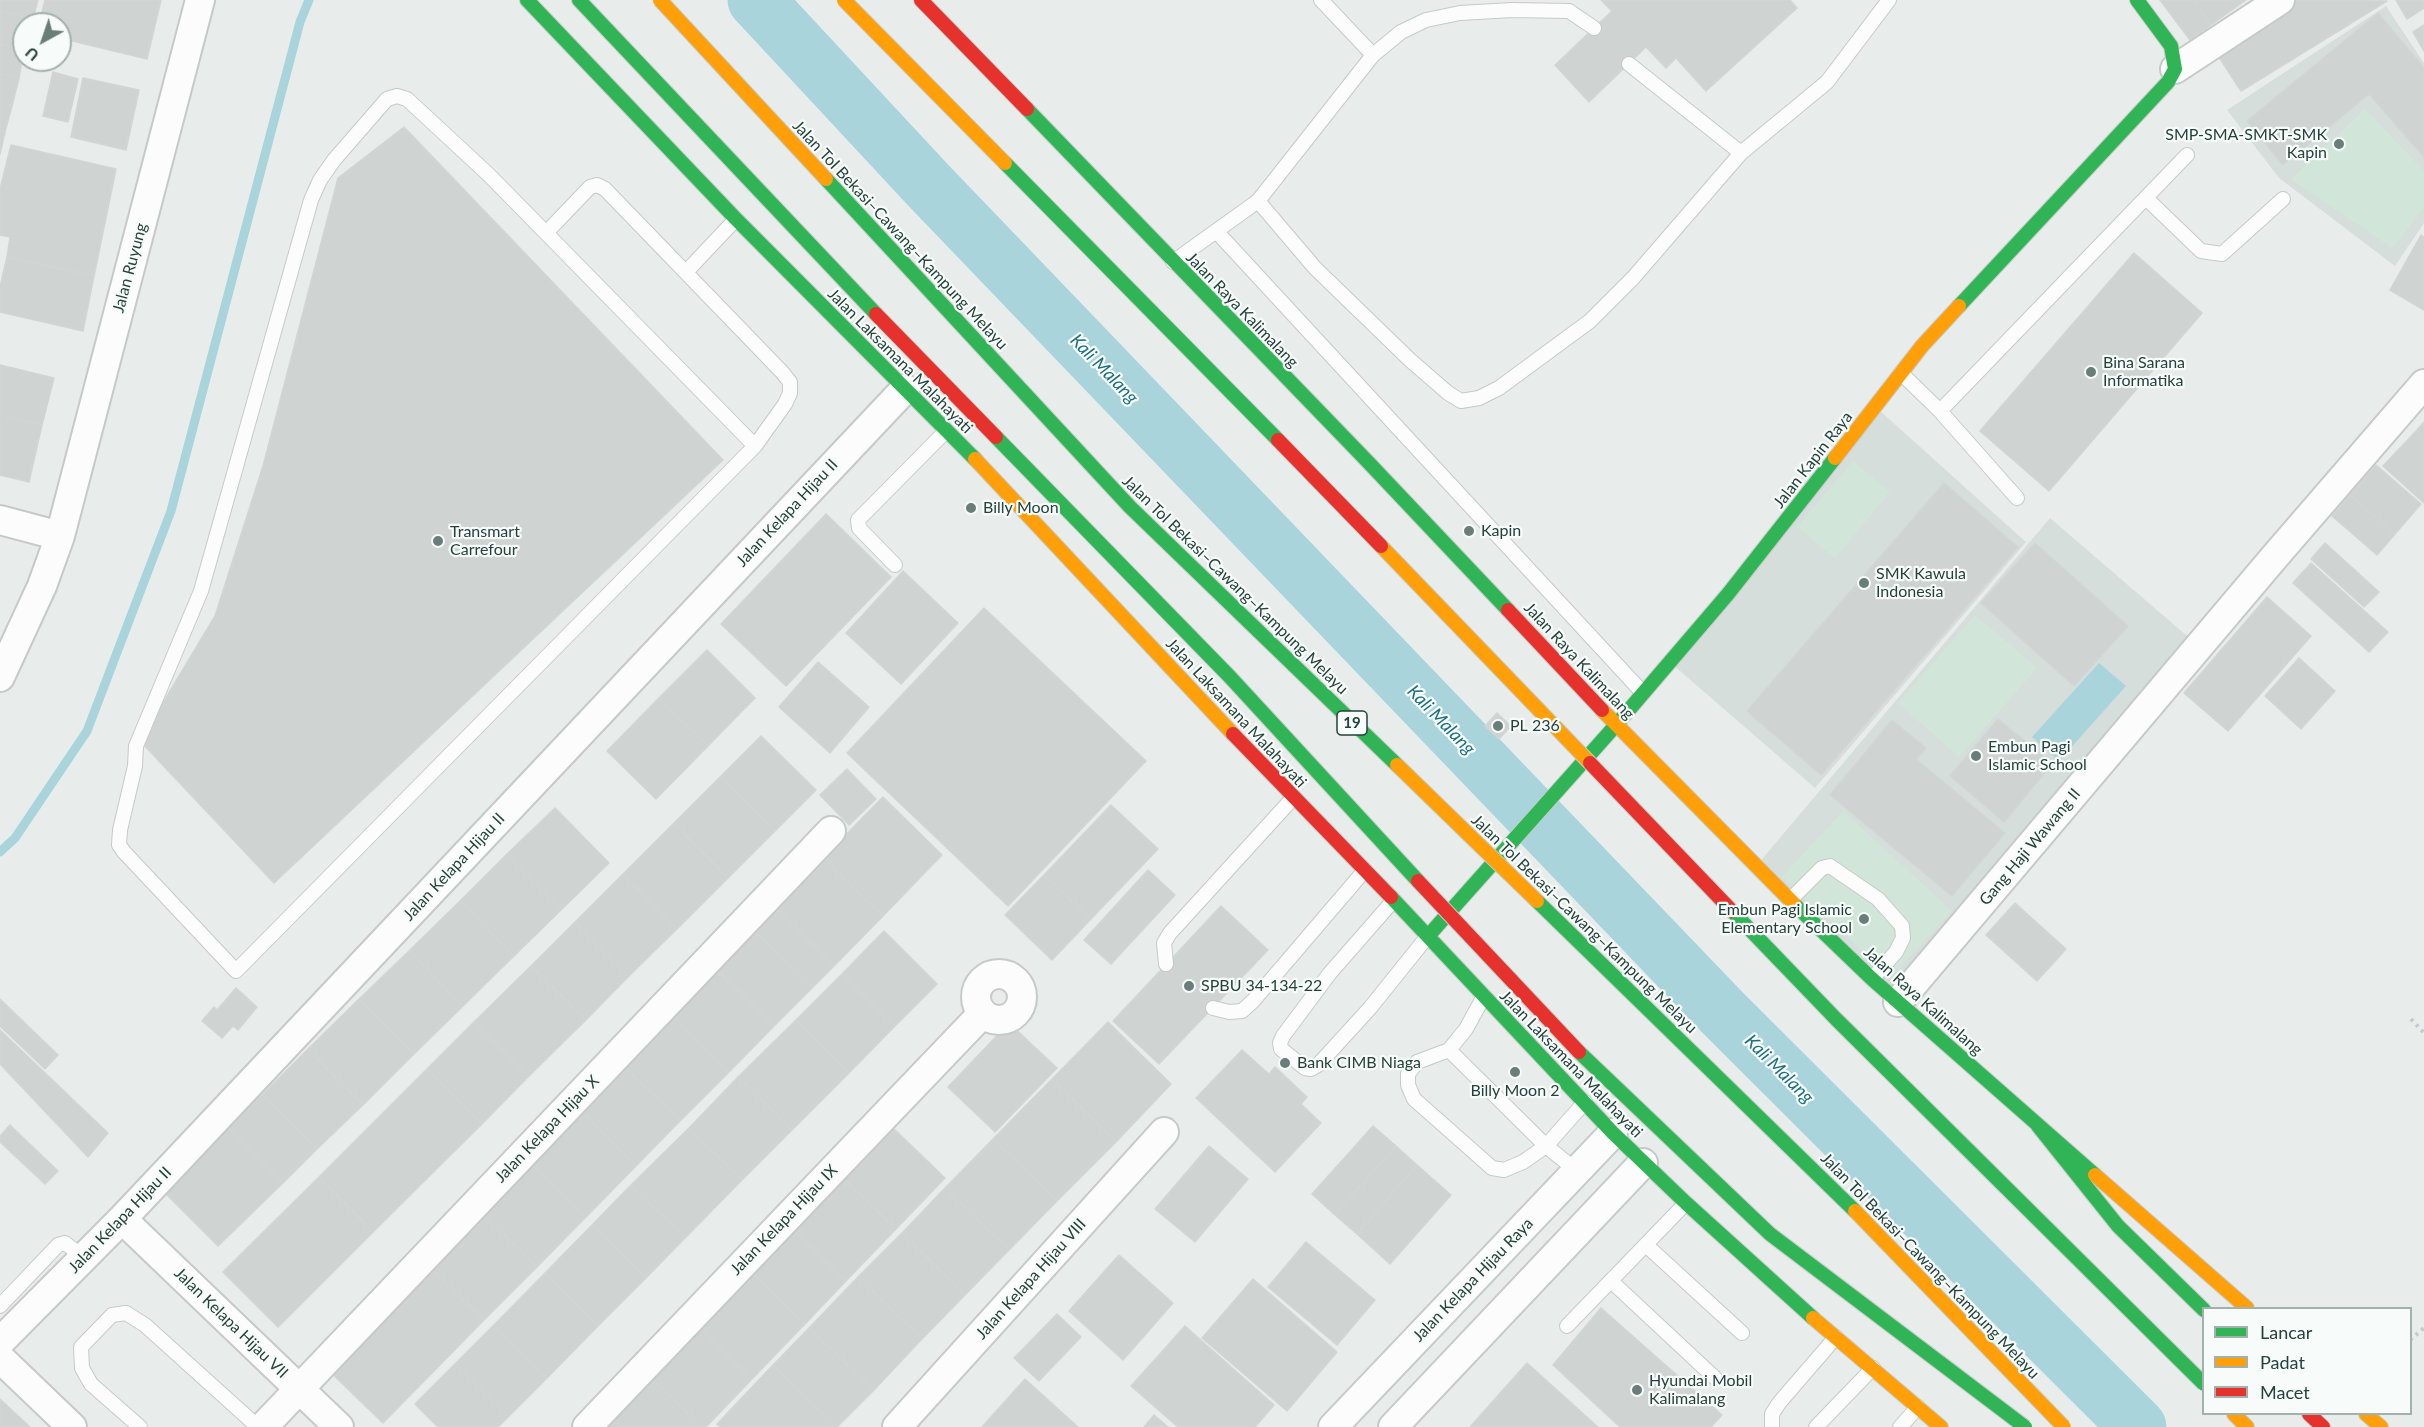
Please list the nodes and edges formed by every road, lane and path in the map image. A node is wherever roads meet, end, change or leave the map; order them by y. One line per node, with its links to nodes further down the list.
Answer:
1 (200, 0): 33 (street, Jalan Ruyung)
2 (527, 0): 20 (main road, Jalan Laksamana Malahayati)
3 (579, 0): 98 (main road, bridge)
4 (660, 0): 99 (main road, Jalan Tol Bekasi–Cawang–Kampung Melayu / 19, bridge)
5 (844, 0): 79 (main road, bridge)
6 (921, 0): 23 (main road, Jalan Raya Kalimalang)
7 (1321, 0): 12 (lane)
8 (1889, 0): 15 (lane)
9 (2137, 0): 14 (main road)
10 (2280, 0): 14 (street)
11 (1594, 28): 12 (lane)
12 (1373, 55): 19 (lane)
13 (1629, 64): 15 (lane)
14 (2175, 69): 25 (main road, Jalan Kapin Raya)
15 (1741, 153): 19 (lane)
16 (2187, 155): 17 (lane)
17 (2146, 198): 18 (lane); 28 (lane)
18 (2283, 199)
19 (1258, 201): 21 (lane)
20 (736, 219): 24 (lane); 27 (main road, Jalan Laksamana Malahayati)
21 (1216, 231): 23 (lane); 36 (lane)
22 (546, 233): 24 (lane); 30 (lane); 30 (lane)
23 (1173, 262): 37 (main road, Jalan Raya Kalimalang)
24 (686, 272): 30 (lane)
25 (1901, 373): 28 (lane); 36 (main road, Jalan Kapin Raya)
26 (2424, 384): 47 (street, Gang Haji Wawang II)
27 (905, 389): 29 (main road, Jalan Laksamana Malahayati); 61 (street, Jalan Kelapa Hijau II)
28 (1940, 411): 31 (lane)
29 (946, 431): 34 (lane); 38 (main road, Jalan Laksamana Malahayati)
30 (755, 446)
31 (2017, 498)
32 (0, 520): 33 (street)
33 (60, 536): 35 (street, Jalan Ruyung)
34 (895, 565)
35 (0, 677)
36 (1643, 693): 37 (main road, Jalan Kapin Raya)
37 (1616, 725): 41 (main road, Jalan Raya Kalimalang); 43 (main road, Jalan Kapin Raya)
38 (1293, 798): 40 (main road, Jalan Laksamana Malahayati); 44 (lane)
39 (831, 831): 80 (street, Jalan Kelapa Hijau X)
40 (1365, 870): 42 (main road, Jalan Laksamana Malahayati); 48 (lane)
41 (1790, 900): 45 (main road, Jalan Raya Kalimalang); 45 (lane)
42 (1393, 901): 43 (main road, Jalan Laksamana Malahayati); 43 (lane)
43 (1427, 937): 46 (main road, Jalan Laksamana Malahayati)
44 (1166, 964)
45 (1872, 979): 47 (main road, Jalan Raya Kalimalang)
46 (1484, 996): 52 (lane); 53 (main road, Jalan Laksamana Malahayati)
47 (1898, 1002): 54 (main road, Jalan Raya Kalimalang)
48 (1213, 1008)
49 (982, 1014): 90 (street, Jalan Kelapa Hijau IX)
50 (2410, 1019): 51 (path)
51 (2424, 1033)
52 (1449, 1050): 57 (lane); 57 (lane)
53 (1585, 1102): 56 (main road, Jalan Laksamana Malahayati); 57 (lane)
54 (2037, 1126): 66 (main road, Jalan Raya Kalimalang); 67 (main road)
55 (1164, 1132): 91 (street, Jalan Kelapa Hijau VIII)
56 (1613, 1133): 58 (main road, Jalan Laksamana Malahayati); 59 (street, Jalan Kelapa Hijau Raya)
57 (1546, 1146): 59 (lane)
58 (1643, 1163): 60 (main road, Jalan Laksamana Malahayati); 75 (street)
59 (1577, 1171): 68 (street, Jalan Kelapa Hijau Raya)
60 (1686, 1203): 62 (lane); 72 (main road, Jalan Laksamana Malahayati)
61 (122, 1219): 63 (street, Jalan Kelapa Hijau II); 80 (street, Jalan Kelapa Hijau VII)
62 (1646, 1245): 64 (lane); 71 (lane)
63 (83, 1257): 65 (lane); 74 (street, Jalan Kelapa Hijau II)
64 (1611, 1281): 69 (lane); 78 (lane)
65 (0, 1306)
66 (2246, 1307)
67 (2202, 1308)
68 (1440, 1316): 75 (street); 92 (street, Jalan Kelapa Hijau Raya)
69 (1567, 1326)
70 (2424, 1328): 73 (path)
71 (1743, 1333)
72 (1836, 1337): 77 (main road, Jalan Laksamana Malahayati); 94 (lane)
73 (2412, 1338)
74 (0, 1342)
75 (1468, 1347): 93 (street)
76 (0, 1358): 85 (street)
77 (1873, 1368): 81 (main road, Jalan Laksamana Malahayati); 95 (lane)
78 (1715, 1378)
79 (2202, 1382)
80 (300, 1389): 88 (street, Jalan Kelapa Hijau X); 89 (street, Jalan Kelapa Hijau VII)
81 (1918, 1407): 96 (lane); 97 (main road, Jalan Laksamana Malahayati)
82 (2236, 1415): 100 (main road)
83 (2311, 1415): 101 (main road)
84 (2368, 1415): 102 (main road)
85 (72, 1427)
86 (140, 1427): 87 (lane)
87 (258, 1427)
88 (263, 1427)
89 (339, 1427)
90 (587, 1427)
91 (897, 1427)
92 (1333, 1427)
93 (1393, 1427)
94 (1772, 1427)
95 (1816, 1427)
96 (1900, 1427)
97 (1941, 1427)
98 (2025, 1427)
99 (2064, 1427)
100 (2247, 1427)
101 (2323, 1427)
102 (2381, 1427)

